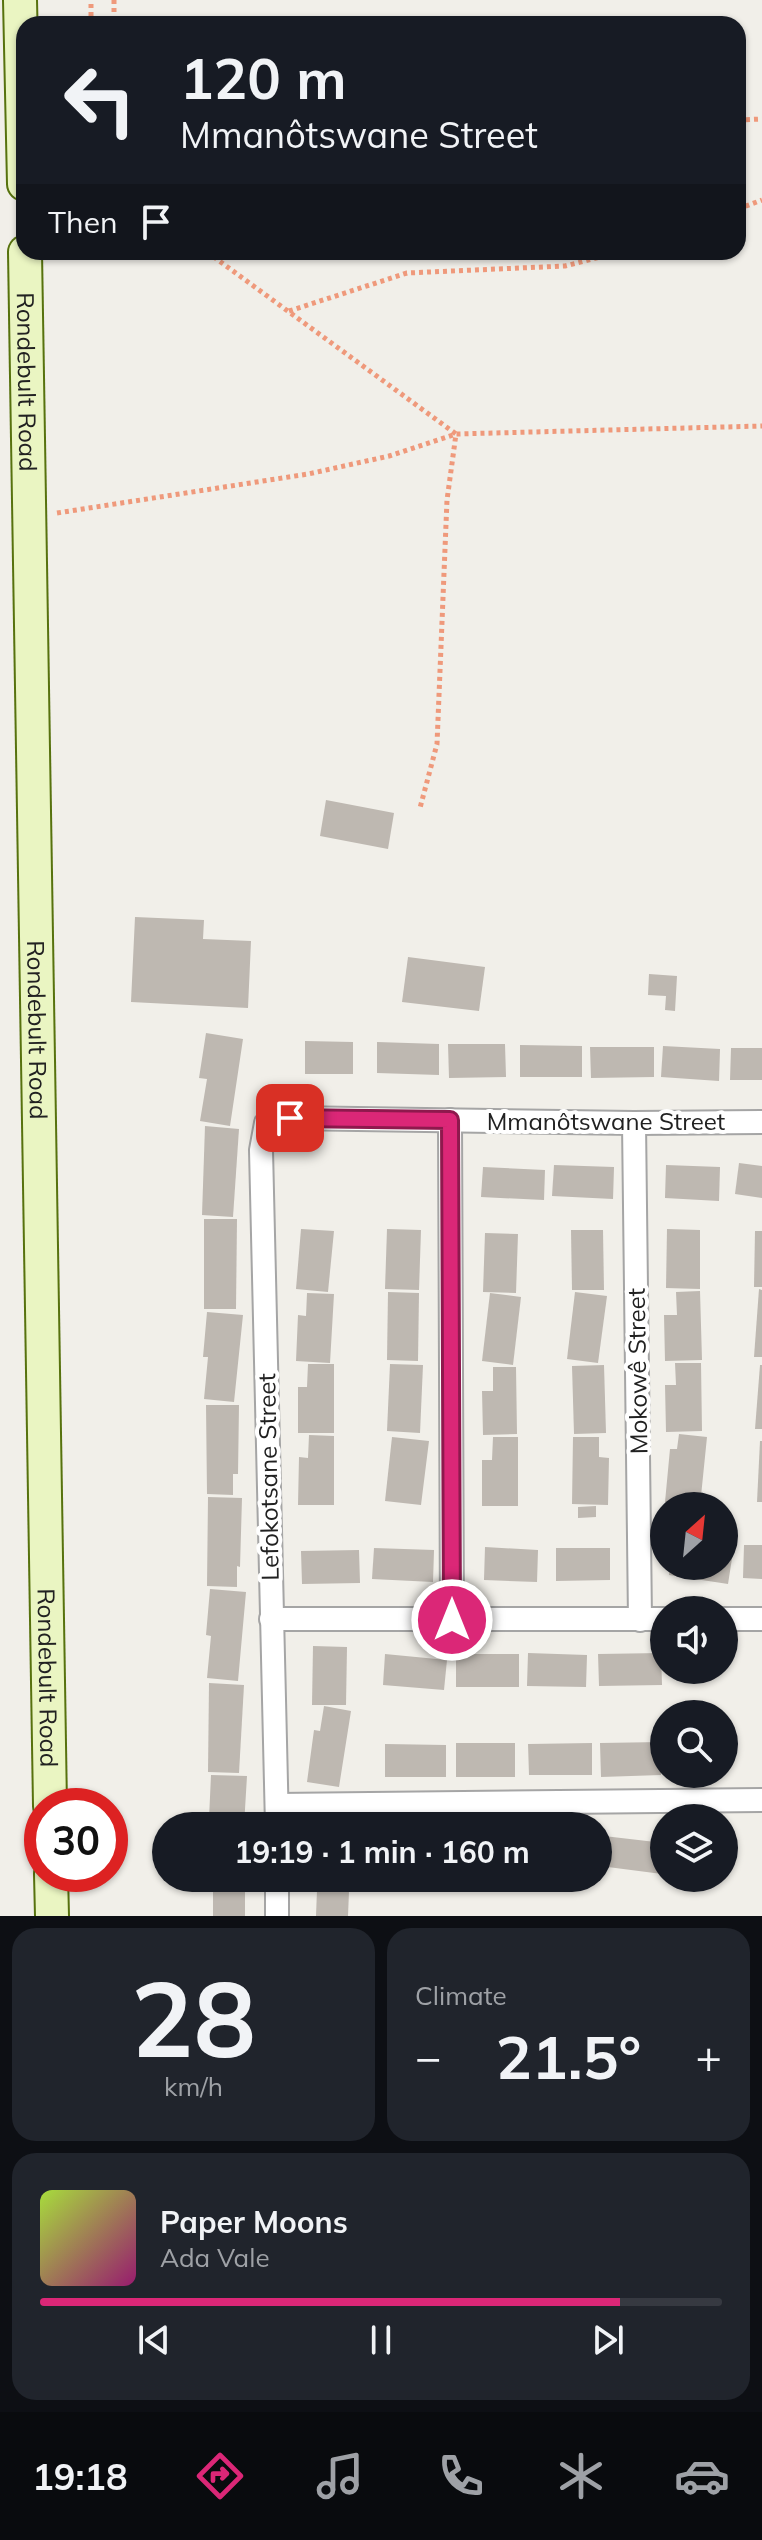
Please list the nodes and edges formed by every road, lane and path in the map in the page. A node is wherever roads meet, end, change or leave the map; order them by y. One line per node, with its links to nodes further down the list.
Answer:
1 (25, 260): 7 (main road, Rondebult Road)
2 (218, 260): 4 (path)
3 (589, 260): 4 (path)
4 (288, 311): 6 (path)
5 (762, 426): 6 (path)
6 (456, 434): 7 (path); 8 (path)
7 (29, 517): 19 (main road, Rondebult Road)
8 (420, 808)
9 (450, 1120): 11 (street, Mmanôtswane Street); 12 (street, Mmanôtswane Street); 16 (street)
10 (762, 1122): 11 (street, Mmanôtswane Street)
11 (634, 1123): 17 (street, Mokowê Street)
12 (263, 1129): 13 (street, Lefokotsane Street)
13 (271, 1619): 16 (street); 21 (street, Lefokotsane Street)
14 (738, 1619): 15 (street)
15 (762, 1619)
16 (452, 1620): 17 (street)
17 (640, 1620): 18 (street)
18 (650, 1620)
19 (50, 1788)
20 (762, 1800): 22 (street)
21 (277, 1812)
22 (398, 1812)
23 (51, 1892): 25 (main road)
24 (277, 1892): 26 (street)
25 (52, 1916)
26 (277, 1916)

